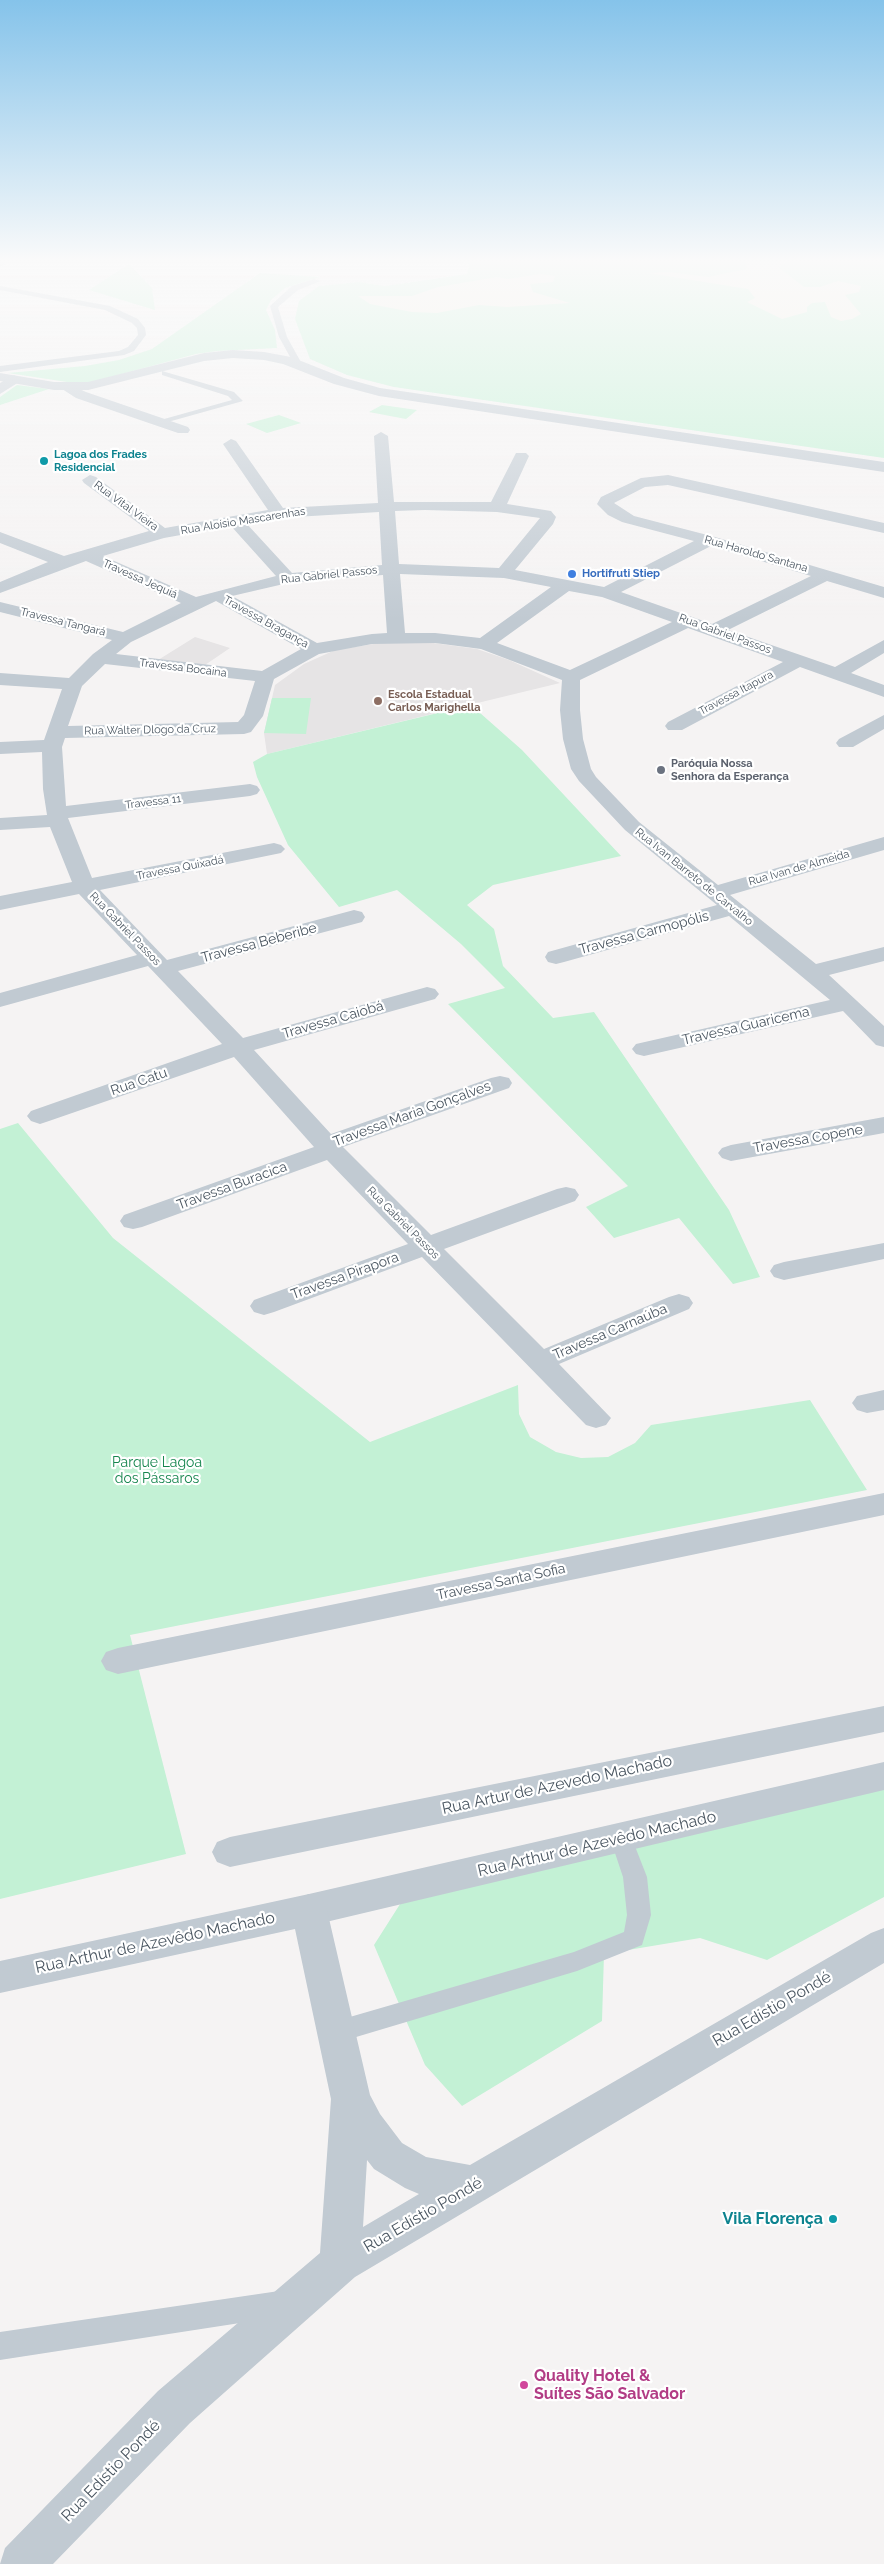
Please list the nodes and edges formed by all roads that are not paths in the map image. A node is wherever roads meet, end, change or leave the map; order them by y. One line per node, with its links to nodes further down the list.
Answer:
1 (31, 382): 5 (street)
2 (110, 382): 5 (street)
3 (193, 382): 6 (lane)
4 (341, 382): 11 (street)
5 (66, 387): 6 (street)
6 (160, 423): 7 (street)
7 (183, 430)
8 (381, 436): 13 (street)
9 (231, 444): 15 (street)
10 (520, 456): 14 (street)
11 (884, 467)
12 (90, 480): 18 (street, Rua Vital Vieira)
13 (387, 506): 14 (street, Rua Aloísio Mascarenhas); 15 (street, Rua Aloísio Mascarenhas); 23 (street)
14 (496, 507): 24 (street, Rua Aloísio Mascarenhas)
15 (278, 513): 16 (street, Rua Aloísio Mascarenhas)
16 (234, 520): 18 (street, Rua Aloísio Mascarenhas); 26 (street)
17 (884, 528): 20 (street, Rua Haroldo Santana)
18 (162, 533): 21 (street, Rua Aloísio Mascarenhas)
19 (0, 537): 22 (street)
20 (710, 540): 25 (street, Rua Haroldo Santana); 30 (street)
21 (85, 554): 22 (street, Rua Aloísio Mascarenhas); 32 (street, Travessa Jequiá)
22 (62, 562): 28 (street, Rua Aloísio Mascarenhas)
23 (390, 569): 24 (street, Rua Gabriel Passos); 26 (street, Rua Gabriel Passos); 37 (street)
24 (504, 573): 27 (street, Rua Gabriel Passos)
25 (827, 575): 29 (street, Rua Haroldo Santana); 35 (street)
26 (288, 578): 31 (street, Rua Gabriel Passos)
27 (567, 584): 30 (street, Rua Gabriel Passos); 38 (street)
28 (0, 588)
29 (884, 593)
30 (606, 594): 34 (street, Rua Gabriel Passos)
31 (217, 595): 32 (street, Rua Gabriel Passos); 40 (street, Travessa Bragança)
32 (196, 603): 36 (street, Rua Gabriel Passos)
33 (0, 607): 36 (street, Travessa Tangará)
34 (690, 621): 35 (street, Rua Gabriel Passos); 44 (street)
35 (714, 630): 42 (street, Rua Gabriel Passos)
36 (125, 638): 41 (street, Rua Gabriel Passos)
37 (396, 638): 38 (street); 40 (street)
38 (484, 644): 44 (street)
39 (884, 645): 43 (street)
40 (314, 649): 45 (street)
41 (99, 658): 45 (street, Travessa Bocaina); 47 (street, Rua Gabriel Passos)
42 (798, 661): 43 (street, Rua Gabriel Passos); 50 (street, Travessa Itapura)
43 (837, 674): 48 (street, Rua Gabriel Passos)
44 (571, 677): 60 (street, Rua Ivan Barreto de Carvalho)
45 (266, 678): 51 (street, Rua Walter Dlogo da Cruz)
46 (0, 679): 47 (street)
47 (74, 684): 51 (street, Rua Gabriel Passos)
48 (884, 691)
49 (884, 721): 52 (street)
50 (675, 726)
51 (55, 739): 53 (street, Rua Walter Dlogo da Cruz); 55 (street, Rua Gabriel Passos)
52 (846, 743)
53 (0, 748)
54 (250, 790): 55 (street, Travessa 11)
55 (57, 816): 56 (street, Travessa 11); 59 (street, Rua Gabriel Passos)
56 (0, 824)
57 (884, 843): 60 (street, Rua Ivan de Almeida)
58 (274, 849): 59 (street, Travessa Quixadá)
59 (85, 887): 61 (street, Travessa Quixadá); 66 (street, Rua Gabriel Passos)
60 (714, 893): 62 (street, Rua Ivan Barreto de Carvalho)
61 (0, 903)
62 (732, 908): 65 (street, Travessa Carmopólis); 67 (street, Rua Ivan Barreto de Carvalho)
63 (354, 917): 66 (street, Travessa Beberibe)
64 (884, 954): 67 (street)
65 (556, 957)
66 (157, 963): 69 (street, Travessa Beberibe); 72 (street, Rua Gabriel Passos)
67 (812, 972): 70 (street, Rua Ivan Barreto de Carvalho)
68 (427, 994): 72 (street, Travessa Caiobá)
69 (0, 1000)
70 (848, 1003): 71 (street, Rua Ivan Barreto de Carvalho); 73 (street, Travessa Guaricema)
71 (884, 1040)
72 (238, 1047): 75 (street, Rua Catu); 77 (street, Rua Gabriel Passos)
73 (644, 1049)
74 (500, 1083): 77 (street, Travessa Maria Gonçalves)
75 (40, 1116)
76 (884, 1125): 78 (street, Travessa Copene)
77 (328, 1148): 80 (street, Travessa Buracica); 81 (street, Rua Gabriel Passos)
78 (731, 1153)
79 (566, 1195): 81 (street, Travessa Pirapora)
80 (133, 1221)
81 (427, 1246): 85 (street, Travessa Pirapora); 86 (street, Rua Gabriel Passos)
82 (884, 1251): 83 (street)
83 (784, 1271)
84 (679, 1302): 86 (street, Travessa Carnaúba)
85 (264, 1306)
86 (540, 1361): 87 (street, Rua Gabriel Passos)
87 (596, 1418)
88 (884, 1504): 89 (street, Travessa Santa Sofia)
89 (118, 1661)
90 (884, 1719): 93 (street, Rua Artur de Azevedo Machado)
91 (884, 1776): 92 (street, Rua Arthur de Azevêdo Machado)
92 (621, 1838): 94 (street, Rua Arthur de Azevêdo Machado); 97 (lane)
93 (230, 1852)
94 (309, 1910): 96 (street, Rua Arthur de Azevêdo Machado); 97 (street)
95 (884, 1944): 99 (street, Rua Edístio Pondé)
96 (0, 1977)
97 (336, 2032): 98 (street)
98 (352, 2099): 99 (street); 100 (street)
99 (474, 2185): 100 (street, Rua Edístio Pondé)
100 (340, 2263): 101 (street, Rua Edístio Pondé)
101 (294, 2302): 102 (lane); 103 (street, Rua Edístio Pondé)
102 (0, 2346)
103 (21, 2564)

